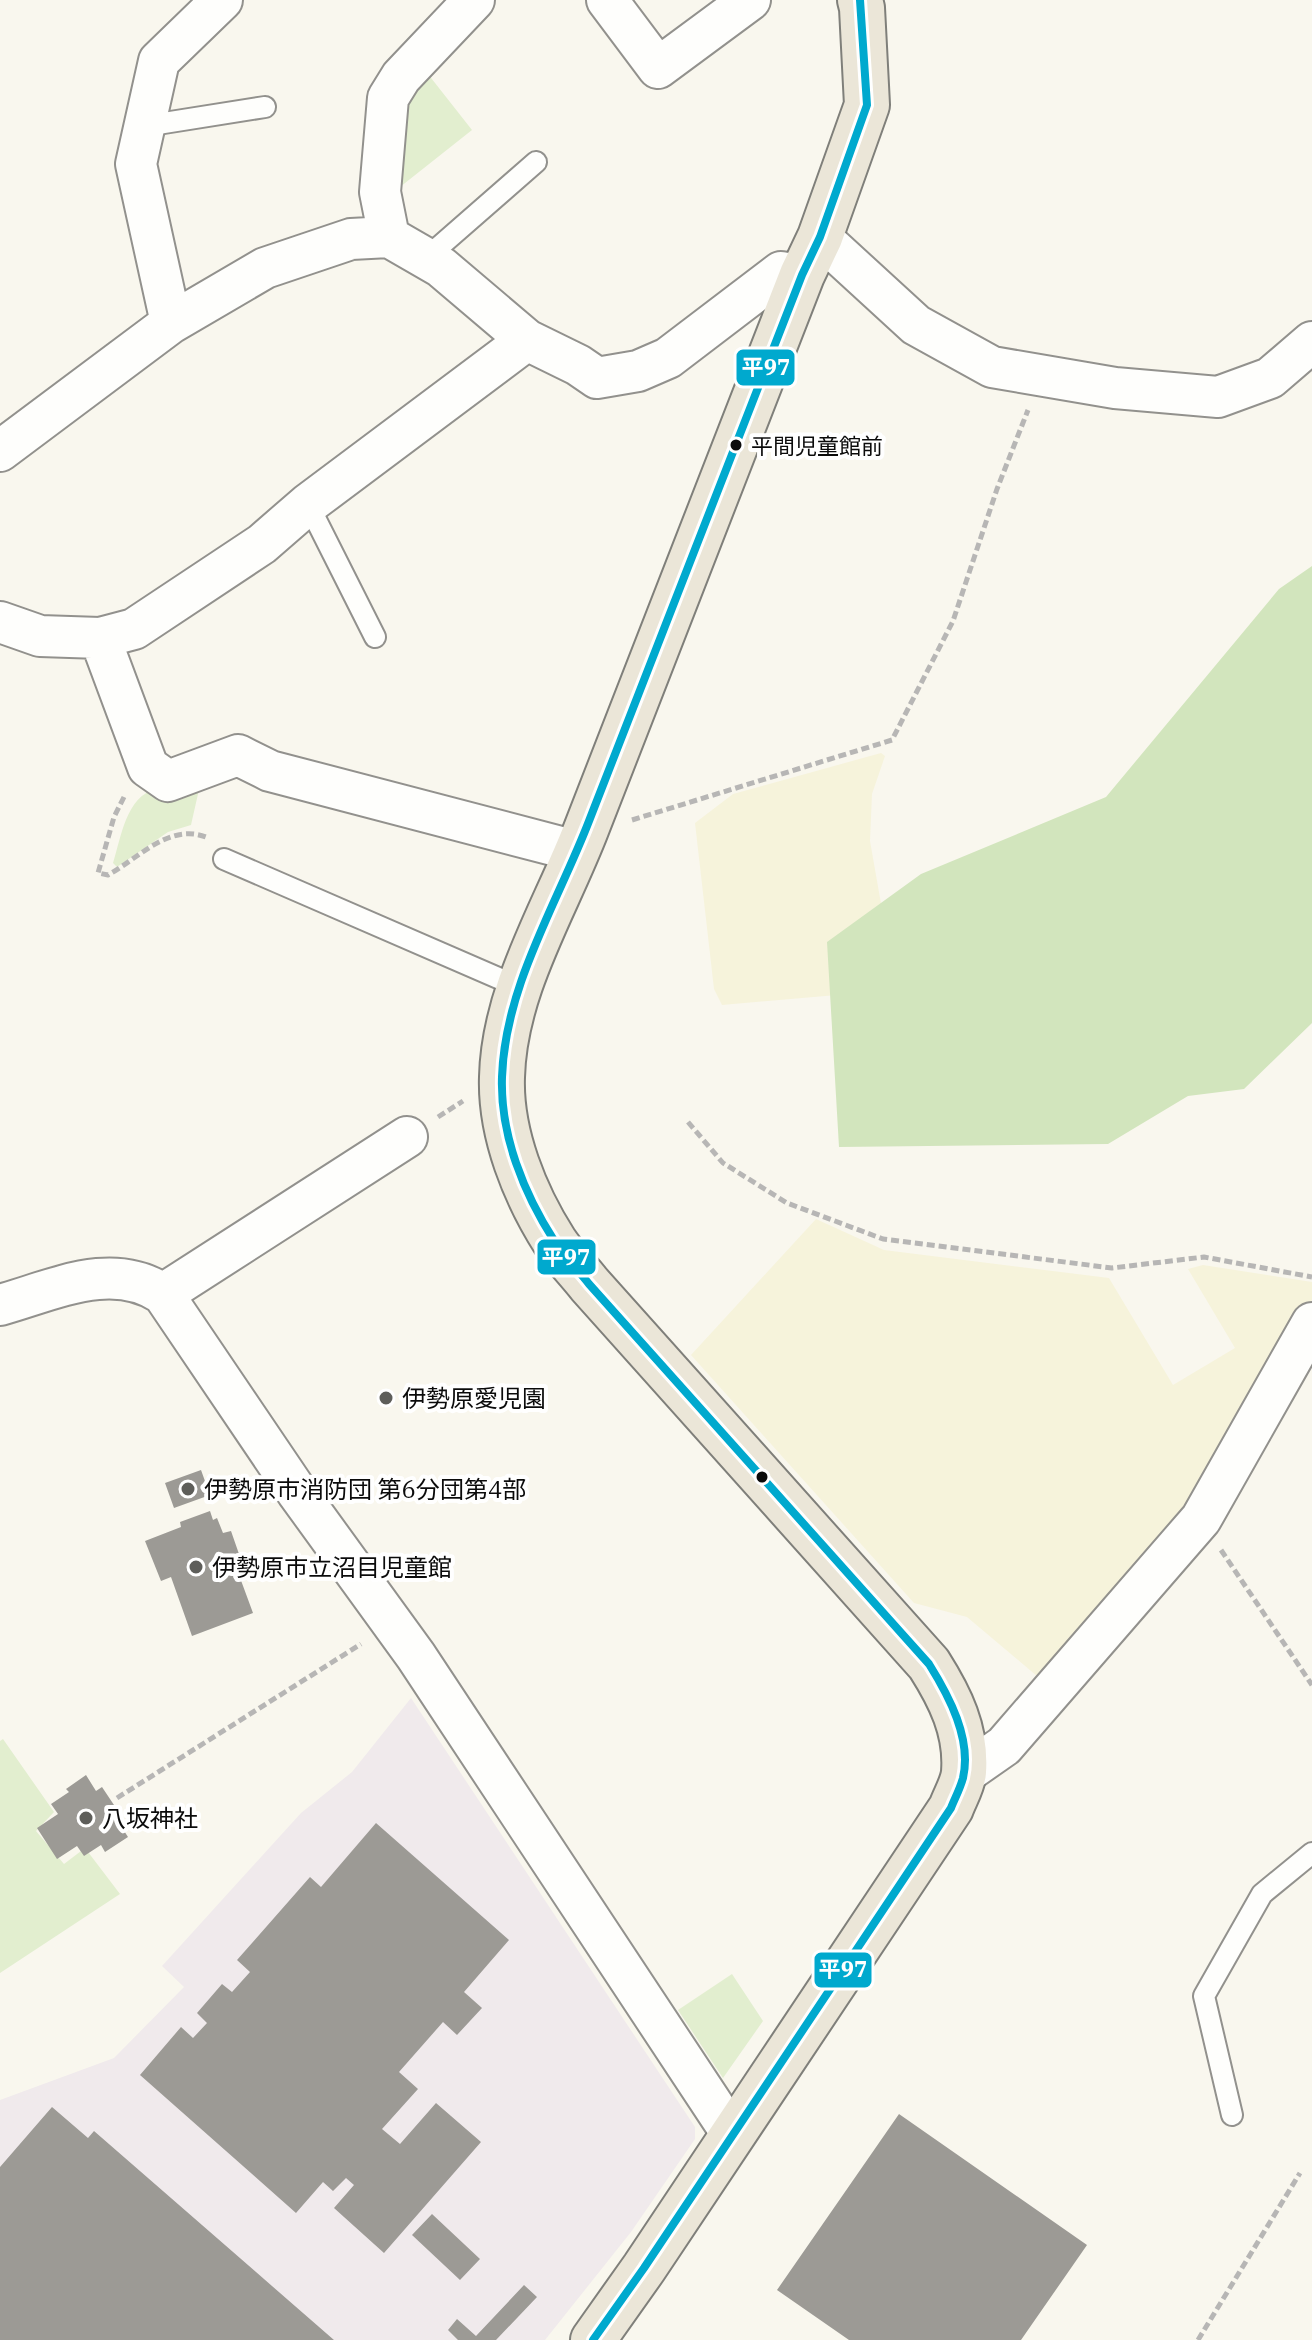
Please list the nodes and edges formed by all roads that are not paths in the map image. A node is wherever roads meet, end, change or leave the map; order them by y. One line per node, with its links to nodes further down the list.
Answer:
1 (222, 0): 7 (street)
2 (474, 0): 9 (street)
3 (607, 0): 4 (street)
4 (750, 0)
5 (860, 0): 10 (main road)
6 (265, 107): 7 (lane)
7 (145, 126): 12 (street)
8 (536, 162): 11 (lane)
9 (389, 237): 11 (street); 12 (street)
10 (811, 256): 13 (street); 14 (street); 20 (main road)
11 (425, 259): 13 (street)
12 (171, 323): 15 (street)
13 (527, 340): 16 (street)
14 (1312, 342)
15 (0, 451)
16 (308, 504): 18 (lane); 19 (street)
17 (0, 622): 19 (street)
18 (375, 637)
19 (100, 638): 20 (street)
20 (580, 843): 22 (main road)
21 (224, 859): 22 (lane)
22 (519, 987): 27 (main road)
23 (407, 1137): 24 (street)
24 (163, 1294): 25 (street); 30 (street)
25 (0, 1305)
26 (1312, 1323): 27 (street)
27 (964, 1774): 30 (main road)
28 (1312, 1853): 29 (lane)
29 (1232, 2115)
30 (732, 2134): 31 (main road)
31 (593, 2340)

